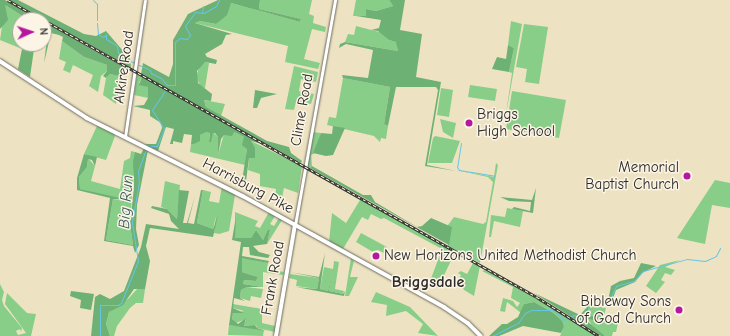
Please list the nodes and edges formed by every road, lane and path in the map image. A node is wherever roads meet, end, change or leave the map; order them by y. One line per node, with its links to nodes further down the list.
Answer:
1 (145, 0): 4 (main road, Alkire Road)
2 (335, 0): 5 (main road, Clime Road)
3 (0, 61): 4 (main road, Harrisburg Pike)
4 (125, 137): 5 (main road, Harrisburg Pike)
5 (295, 225): 6 (main road, Frank Road); 7 (main road, Harrisburg Pike)
6 (276, 336)
7 (481, 336)

